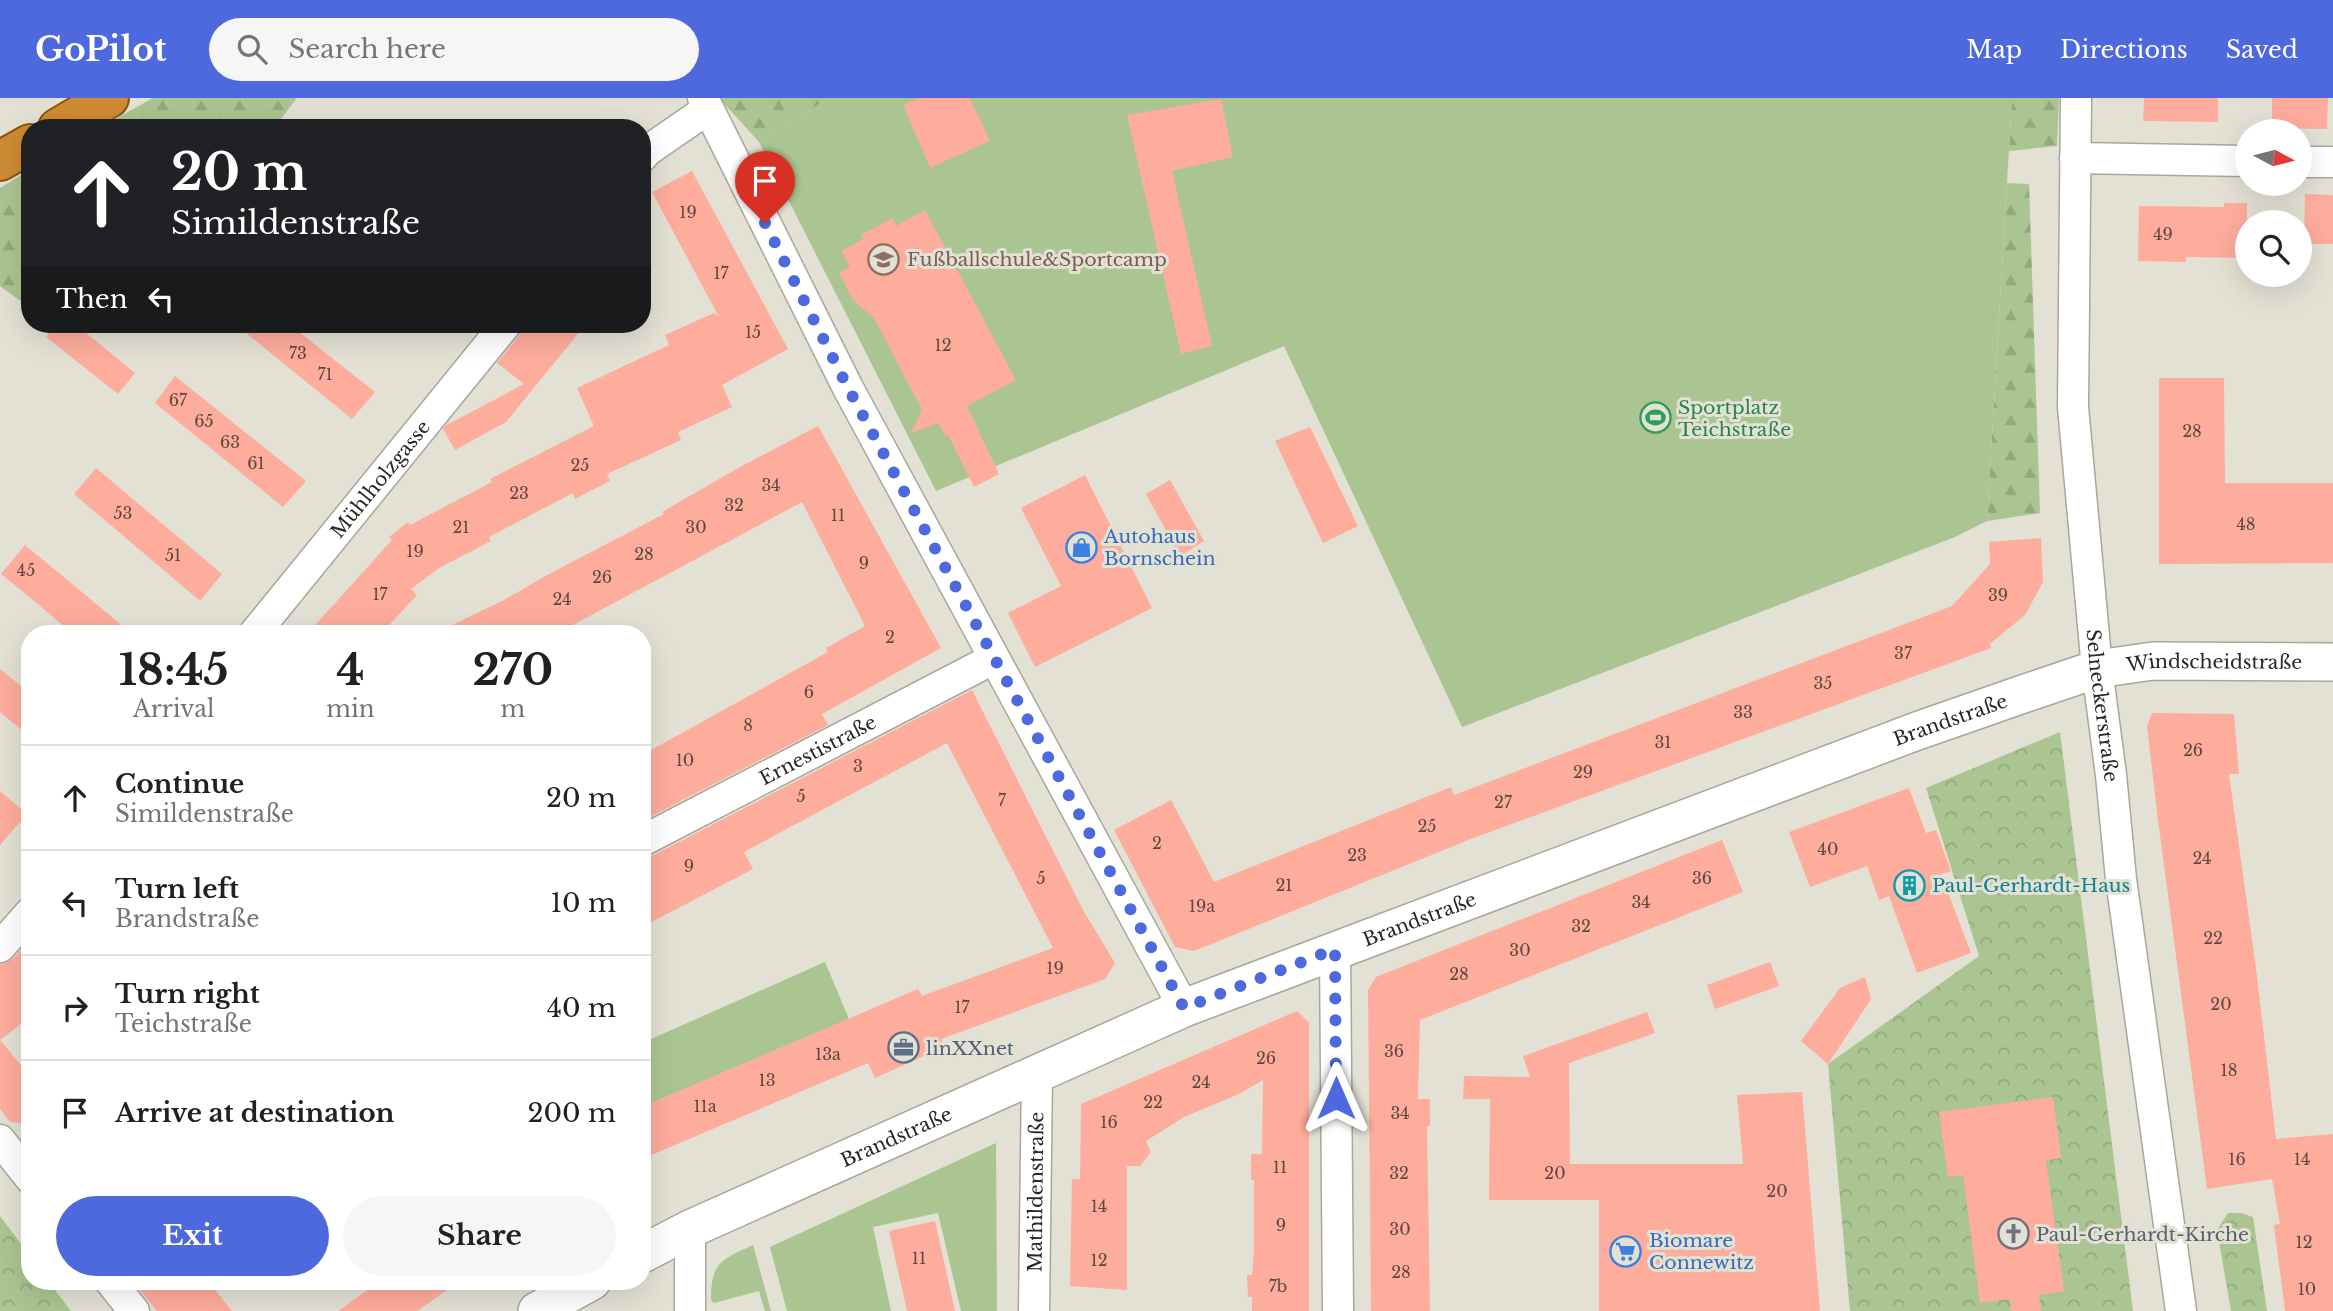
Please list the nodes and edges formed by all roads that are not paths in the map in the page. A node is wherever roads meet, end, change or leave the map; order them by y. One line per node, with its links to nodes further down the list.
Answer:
1 (110, 98): 4 (highway)
2 (2076, 98): 7 (street, Selneckerstraße)
3 (705, 103): 5 (street); 14 (street)
4 (74, 119)
5 (651, 148)
6 (21, 149): 9 (highway)
7 (2075, 158): 8 (street); 16 (street, Selneckerstraße)
8 (2235, 161)
9 (0, 162)
10 (2312, 162): 11 (street)
11 (2333, 162)
12 (499, 333): 13 (street, Mühlholzgasse)
13 (261, 625)
14 (993, 659): 17 (street, Ernestistraße); 21 (street)
15 (2333, 662): 16 (street, Windscheidstraße)
16 (2097, 669): 20 (street, Brandstraße); 34 (street, Selneckerstraße)
17 (651, 836)
18 (21, 923): 19 (street)
19 (0, 947)
20 (1335, 949): 21 (street, Brandstraße); 33 (street)
21 (1184, 1008): 22 (street, Brandstraße)
22 (1037, 1073): 25 (street, Brandstraße); 32 (street, Mathildenstraße)
23 (0, 1140): 24 (street)
24 (21, 1167)
25 (690, 1229): 26 (street, Brandstraße); 31 (street)
26 (651, 1249)
27 (117, 1290): 29 (street)
28 (576, 1290): 30 (street)
29 (134, 1311)
30 (537, 1311)
31 (690, 1311)
32 (1034, 1311)
33 (1338, 1311)
34 (2181, 1311)

